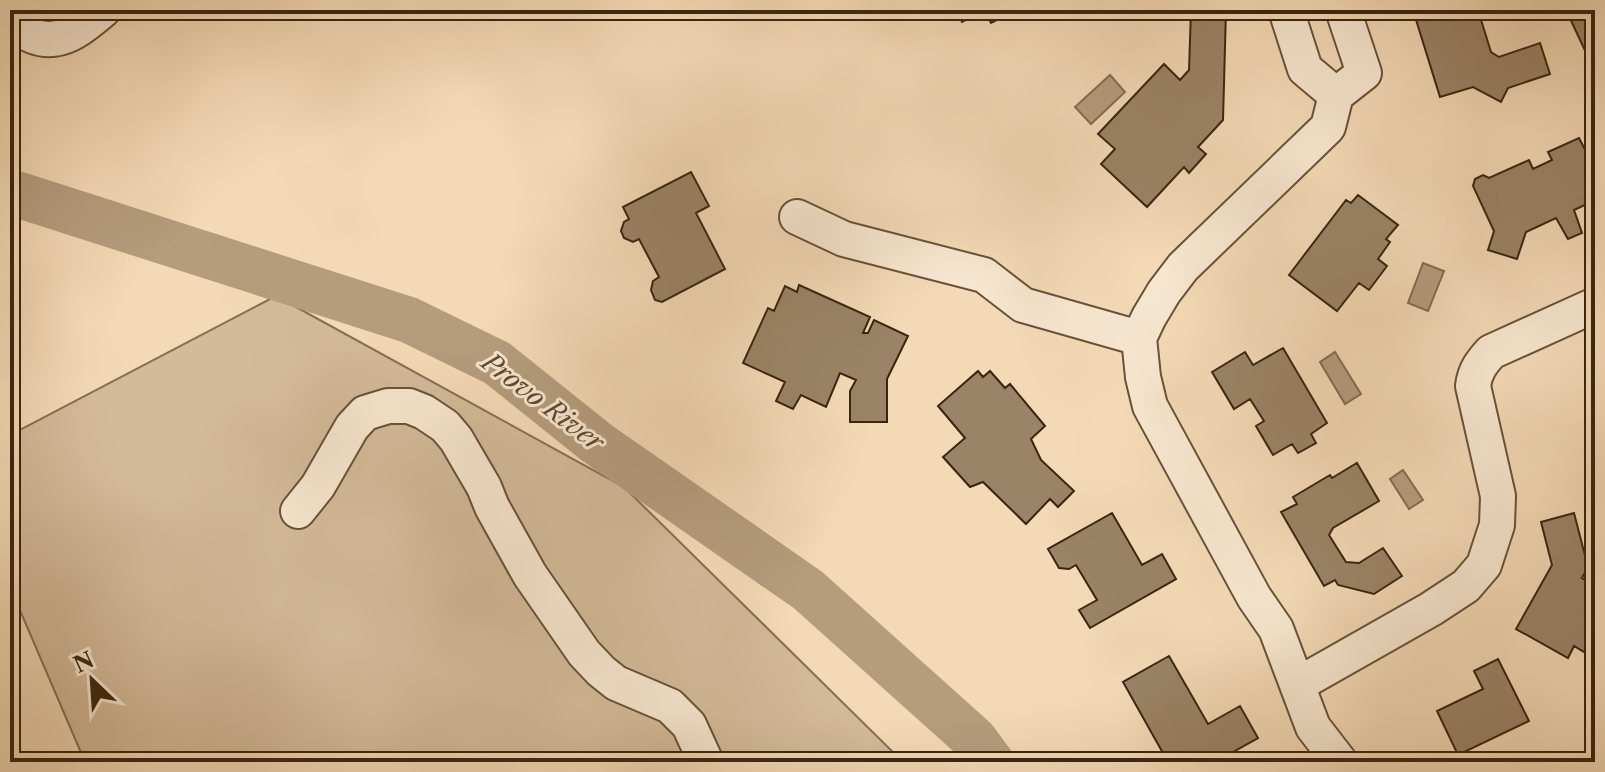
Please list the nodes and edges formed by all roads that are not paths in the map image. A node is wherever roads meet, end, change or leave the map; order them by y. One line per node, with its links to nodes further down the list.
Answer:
1 (103, 10): 4 (street)
2 (1286, 10): 5 (street)
3 (1343, 10): 5 (street)
4 (10, 23)
5 (1336, 95): 8 (street)
6 (797, 217): 8 (street)
7 (1595, 305): 10 (street)
8 (1139, 338): 10 (street)
9 (298, 511): 11 (street)
10 (1297, 685): 12 (street)
11 (706, 762)
12 (1340, 762)

